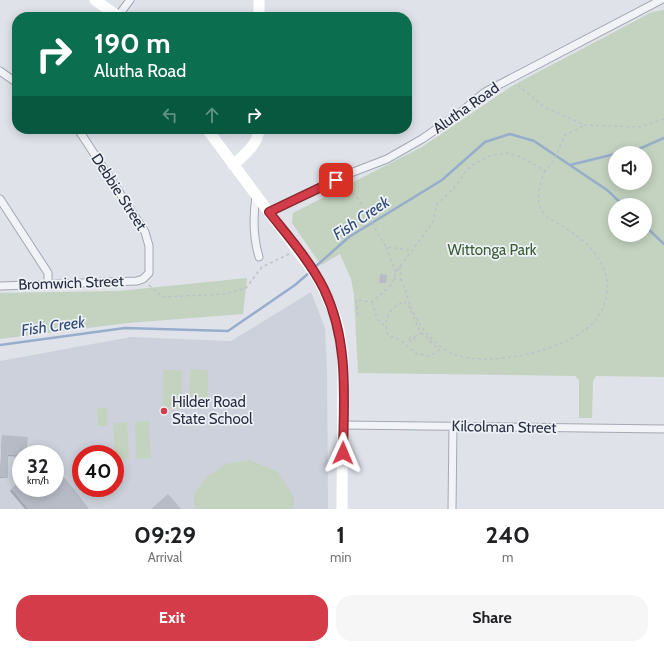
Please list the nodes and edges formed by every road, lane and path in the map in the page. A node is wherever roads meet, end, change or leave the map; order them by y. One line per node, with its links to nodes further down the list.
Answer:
1 (95, 0): 5 (street)
2 (130, 0): 6 (street)
3 (259, 0): 7 (street)
4 (661, 0): 9 (street, Alutha Road)
5 (113, 12)
6 (122, 12)
7 (259, 12)
8 (0, 71): 10 (street)
9 (511, 77): 12 (path); 18 (street, Alutha Road)
10 (12, 79)
11 (664, 119): 12 (path)
12 (585, 125): 17 (path)
13 (81, 134): 29 (street, Debbie Street)
14 (211, 134): 16 (street)
15 (258, 134): 16 (street)
16 (233, 166): 19 (street)
17 (545, 171): 24 (path); 30 (path)
18 (348, 174): 21 (street, Alutha Road); 22 (path)
19 (256, 196): 21 (street); 25 (street)
20 (0, 199): 31 (street)
21 (269, 212): 23 (street)
22 (386, 247): 24 (path); 27 (path)
23 (297, 249): 29 (path); 38 (street)
24 (411, 250): 26 (path)
25 (259, 257)
26 (400, 266): 27 (path); 30 (path)
27 (396, 272): 28 (path)
28 (394, 278): 30 (path); 33 (path)
29 (143, 279): 31 (street, Bromwich Street)
30 (401, 280)
31 (48, 284): 32 (street, Bromwich Street)
32 (0, 286)
33 (372, 302): 34 (path); 35 (path)
34 (358, 315)
35 (386, 327): 36 (path); 37 (path)
36 (421, 332): 37 (path); 37 (path)
37 (405, 344)
38 (344, 425): 39 (street, Kilcolman Street); 41 (street)
39 (453, 426): 40 (street, Kilcolman Street); 42 (street)
40 (664, 429)
41 (342, 509)
42 (452, 509)

